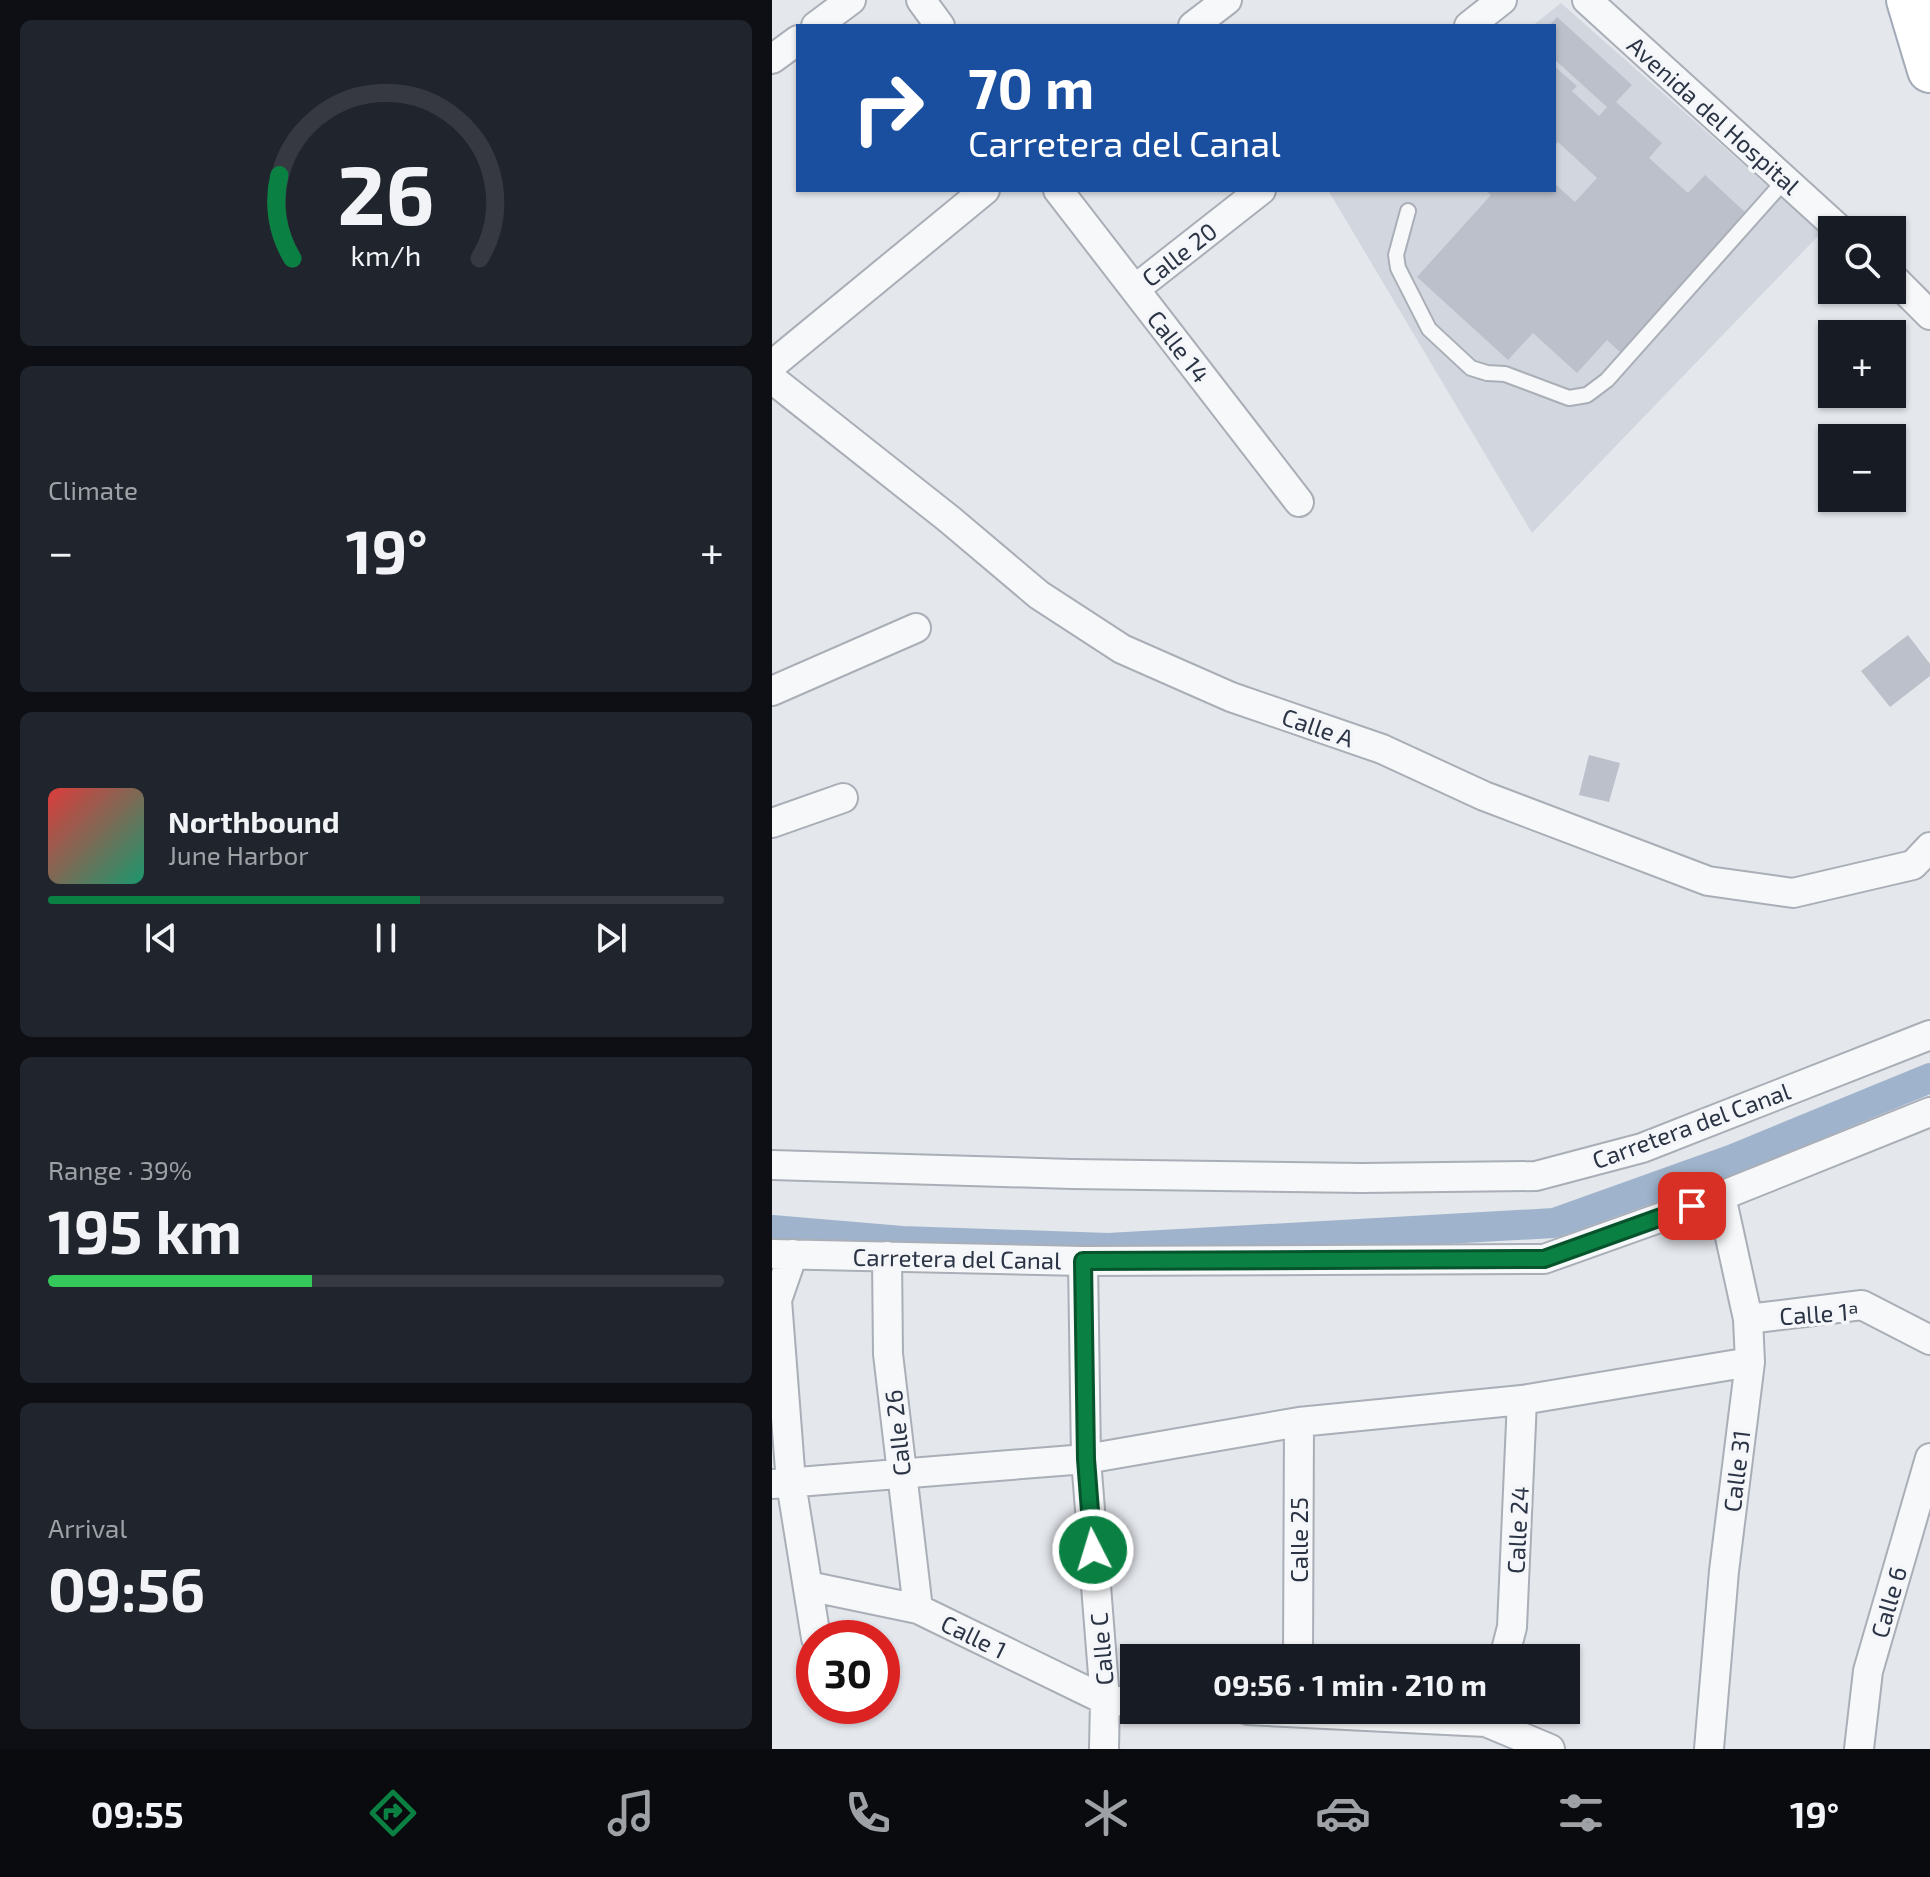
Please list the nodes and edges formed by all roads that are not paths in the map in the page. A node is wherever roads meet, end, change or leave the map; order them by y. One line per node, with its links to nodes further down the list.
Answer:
1 (851, 0): 7 (street)
2 (921, 0): 8 (street)
3 (1227, 0): 9 (street)
4 (1502, 0): 10 (street)
5 (1587, 0): 14 (street, Avenida del Hospital)
6 (1909, 0): 13 (main road)
7 (819, 24)
8 (939, 24)
9 (1196, 24)
10 (1472, 24)
11 (796, 41): 12 (street)
12 (772, 59)
13 (1930, 70)
14 (1785, 180): 18 (lane); 19 (street, Avenida del Hospital)
15 (983, 192): 23 (street)
16 (1060, 192): 20 (street, Calle 14)
17 (1258, 192): 20 (street, Calle 20)
18 (1408, 211)
19 (1825, 216)
20 (1135, 289): 25 (street, Calle 14)
21 (1906, 291): 22 (street)
22 (1930, 315)
23 (772, 365)
24 (772, 379): 30 (street, Calle A)
25 (1299, 502)
26 (916, 628): 27 (street)
27 (772, 691)
28 (843, 798): 29 (street)
29 (772, 823)
30 (1930, 847)
31 (1930, 1035): 33 (street, Carretera del Canal)
32 (1930, 1112): 34 (street, Carretera del Canal)
33 (772, 1165)
34 (1721, 1196): 37 (street, Carretera del Canal); 38 (street, Calle 31)
35 (782, 1254): 36 (street, Carretera del Canal); 46 (street)
36 (887, 1256): 37 (street, Carretera del Canal); 45 (street, Calle 26)
37 (1083, 1261): 44 (street, Calle C)
38 (1748, 1319): 39 (street, Calle 1ª); 40 (street, Calle 31)
39 (1930, 1340)
40 (1750, 1362): 41 (street); 58 (street, Calle 31)
41 (1522, 1400): 42 (street); 52 (street, Calle 24)
42 (1299, 1422): 44 (street); 51 (street, Calle 25)
43 (1930, 1458): 47 (street, Calle 6)
44 (1086, 1459): 45 (street); 53 (street, Calle C)
45 (901, 1473): 46 (street); 49 (street, Calle 26)
46 (781, 1484): 48 (street)
47 (1918, 1542): 59 (street, Calle 6)
48 (808, 1586): 49 (street, Calle 1); 50 (street)
49 (918, 1609): 53 (street, Calle 1)
50 (813, 1620)
51 (1298, 1644)
52 (1508, 1644)
53 (1105, 1700): 54 (street, Calle 1); 56 (street, Calle C)
54 (1120, 1701)
55 (1503, 1724): 57 (street)
56 (1104, 1749)
57 (1550, 1749)
58 (1709, 1749)
59 (1859, 1749)

